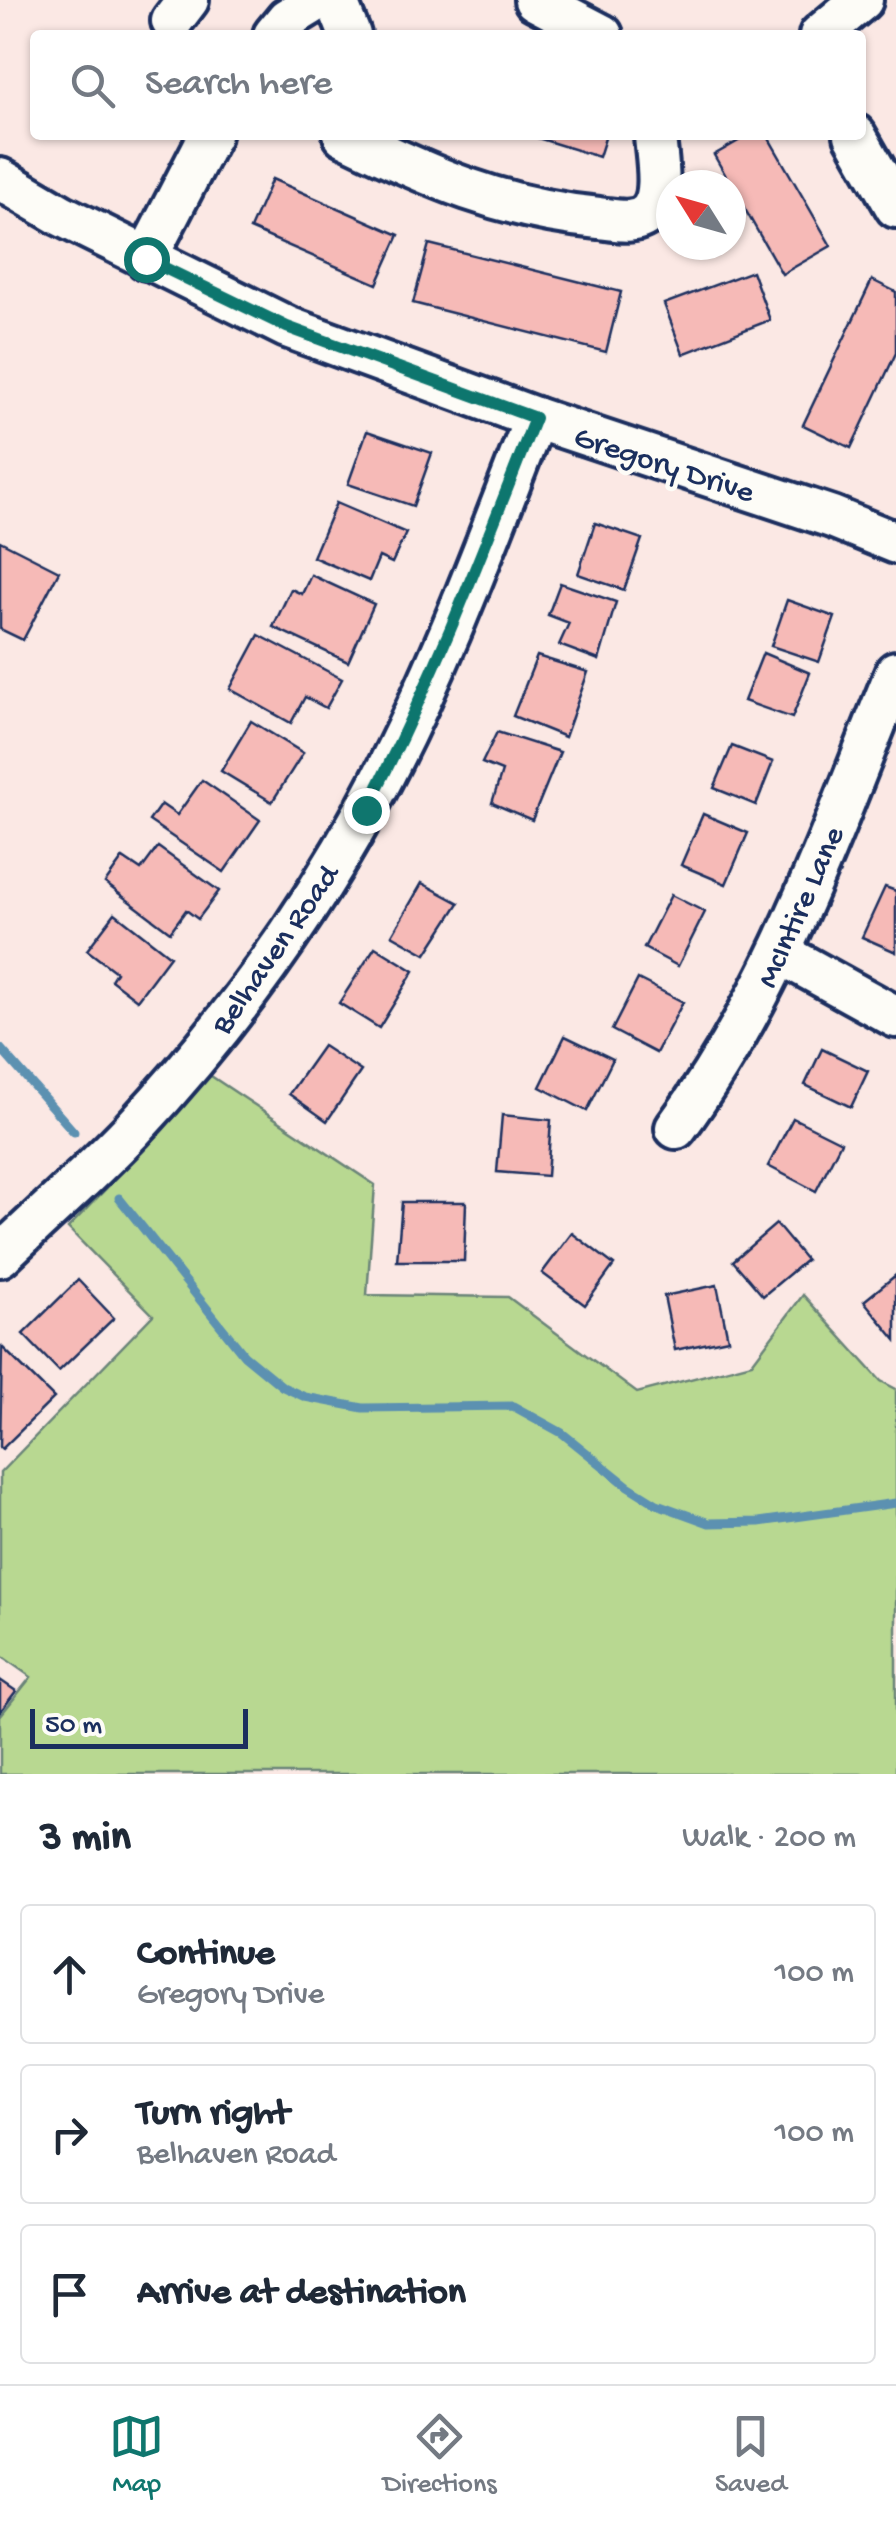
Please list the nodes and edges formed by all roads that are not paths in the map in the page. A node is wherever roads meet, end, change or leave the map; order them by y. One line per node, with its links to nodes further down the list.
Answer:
1 (318, 0): 5 (street)
2 (336, 0): 6 (street)
3 (535, 0): 7 (street)
4 (862, 0): 8 (street)
5 (278, 30)
6 (348, 30)
7 (592, 30)
8 (826, 30)
9 (207, 140): 15 (street)
10 (354, 140): 11 (street)
11 (655, 140)
12 (858, 140): 14 (street)
13 (0, 179): 15 (street, Gregory Drive)
14 (896, 207)
15 (146, 259): 16 (street, Gregory Drive)
16 (535, 418): 17 (street, Gregory Drive); 22 (street, Belhaven Road)
17 (896, 543)
18 (896, 672): 19 (street, McIntire Lane)
19 (780, 953): 20 (street); 21 (street, McIntire Lane)
20 (896, 1018)
21 (676, 1128)
22 (0, 1256)

